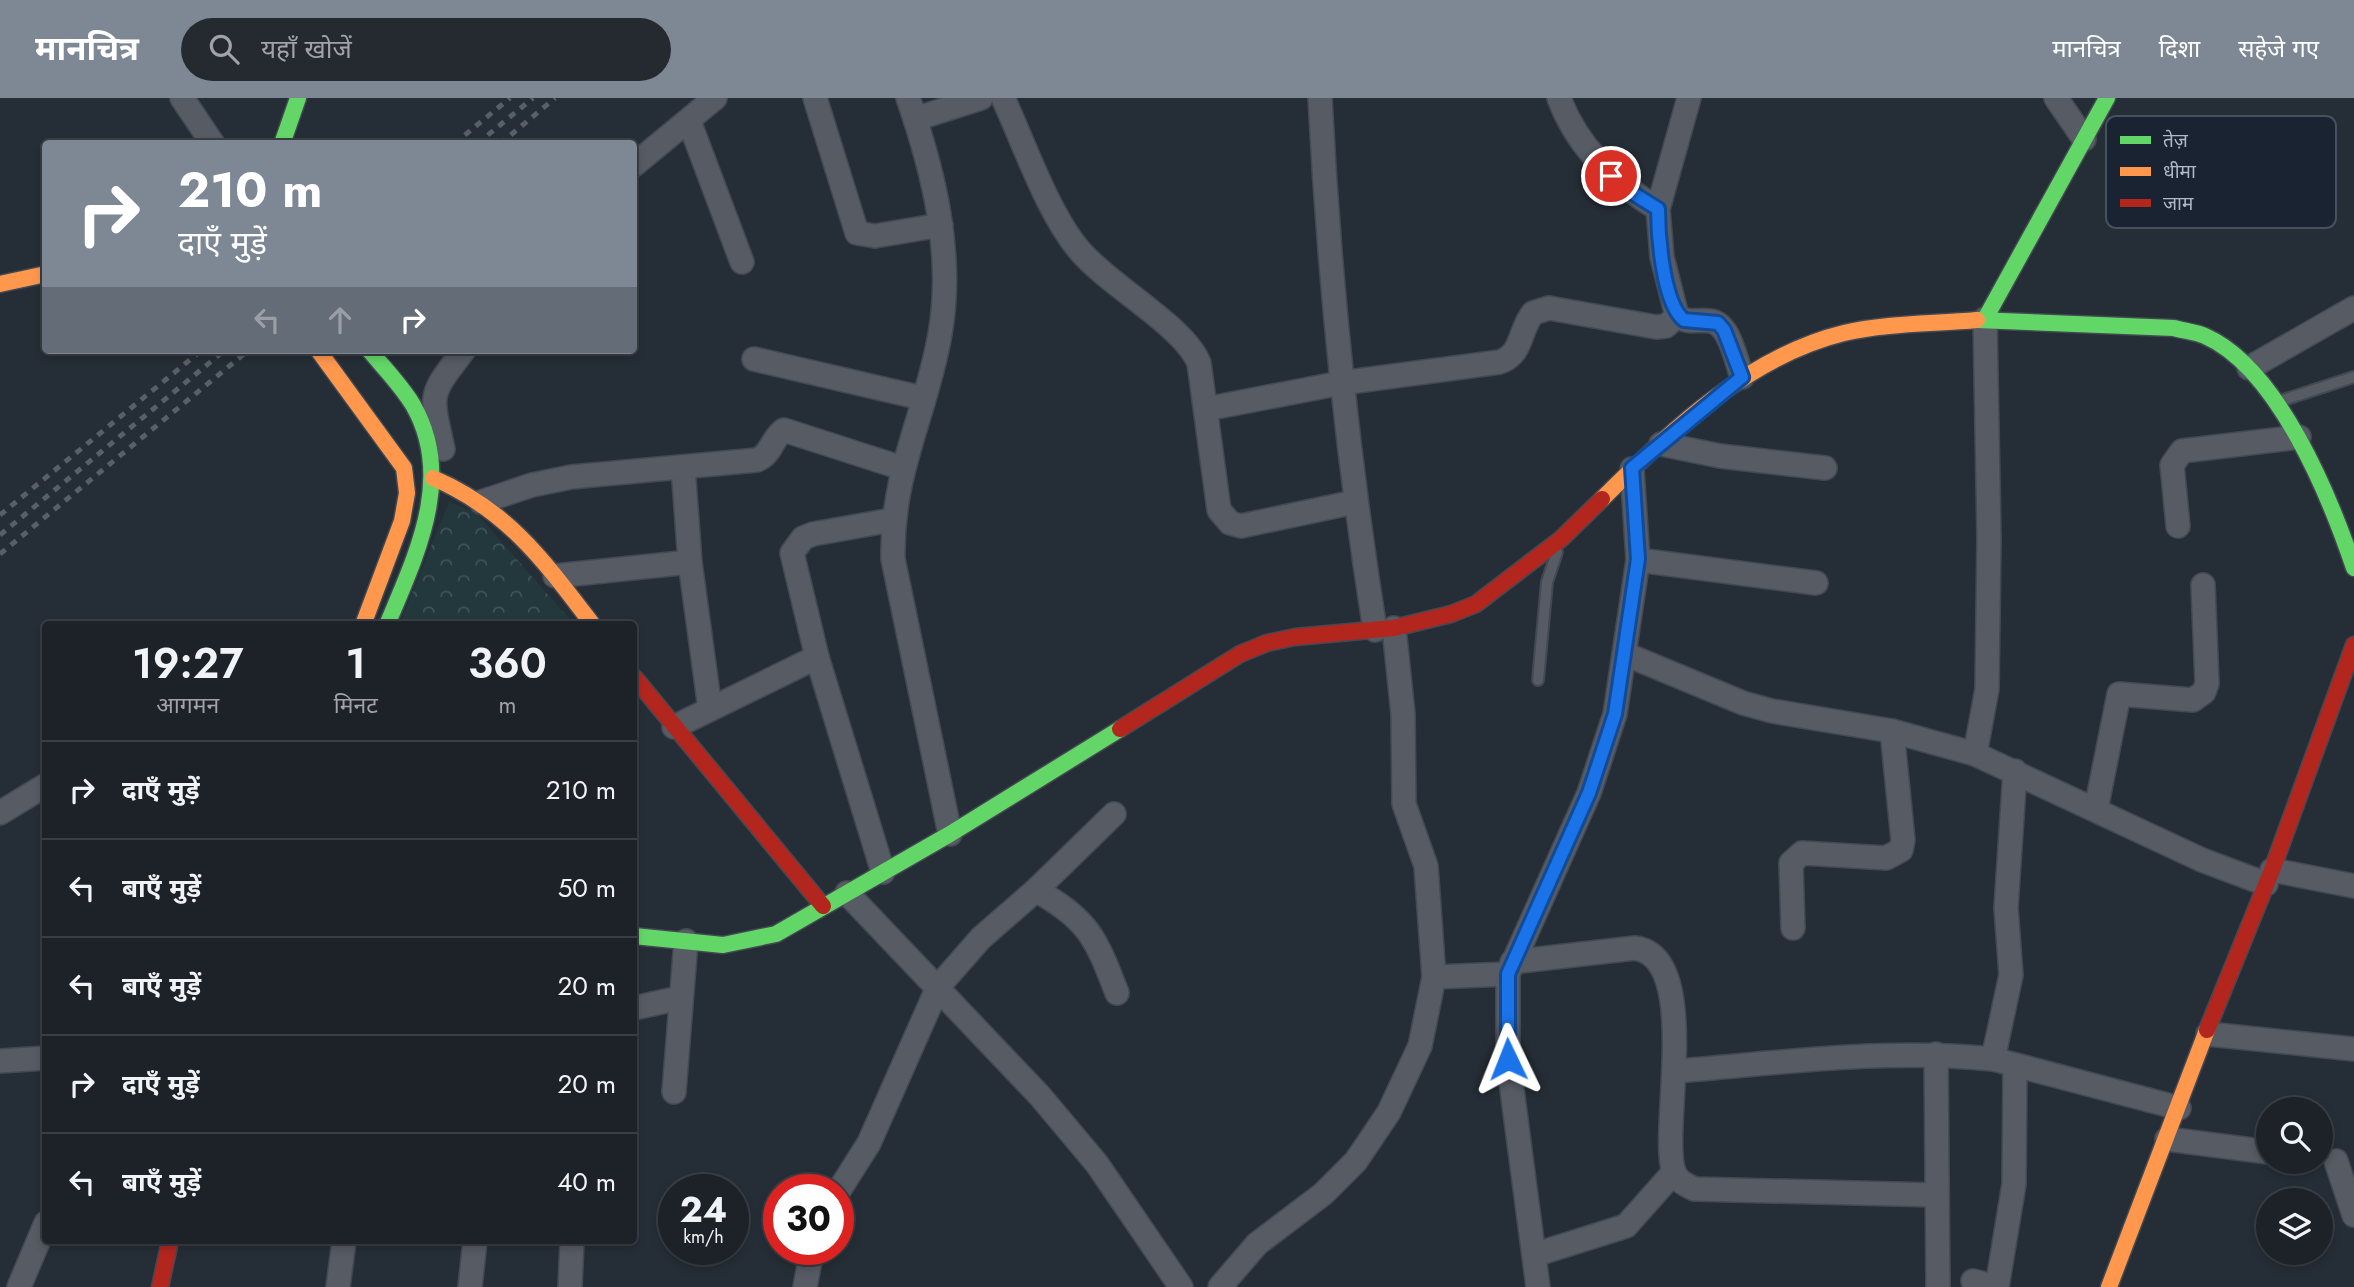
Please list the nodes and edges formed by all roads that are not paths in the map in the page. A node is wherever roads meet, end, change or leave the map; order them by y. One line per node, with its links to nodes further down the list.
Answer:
1 (182, 98): 15 (street)
2 (298, 98): 16 (street)
3 (715, 98): 13 (street)
4 (815, 98): 19 (street)
5 (981, 98): 12 (street)
6 (1003, 98): 36 (street)
7 (1320, 98): 33 (street)
8 (1559, 98): 18 (street)
9 (1689, 98): 18 (street)
10 (2056, 98): 14 (street)
11 (2107, 98): 14 (street)
12 (912, 109): 19 (street)
13 (690, 121): 17 (street); 20 (street)
14 (2084, 139): 25 (street)
15 (210, 140)
16 (283, 140)
17 (637, 163)
18 (1658, 209): 24 (street)
19 (942, 225): 34 (street)
20 (741, 262)
21 (42, 275): 22 (street)
22 (0, 284)
23 (2354, 308): 30 (street)
24 (1677, 316): 31 (street); 33 (street)
25 (1985, 320): 30 (street); 31 (street); 67 (street)
26 (321, 354): 55 (street)
27 (372, 354): 43 (street)
28 (461, 354): 43 (street)
29 (754, 359): 34 (street)
30 (2249, 368): 35 (street)
31 (1742, 377): 38 (street)
32 (2354, 377): 35 (lane)
33 (1341, 383): 36 (street); 45 (street)
34 (922, 398): 40 (street)
35 (2277, 402): 37 (street)
36 (1206, 409): 45 (street)
37 (2299, 437): 47 (street); 49 (street)
38 (1661, 444): 41 (street); 42 (street)
39 (683, 467): 40 (street); 44 (street); 51 (street)
40 (902, 468): 46 (street)
41 (1632, 468): 48 (street); 50 (street)
42 (1825, 468)
43 (442, 482): 44 (street); 56 (street)
44 (481, 502): 52 (street)
45 (1354, 502): 58 (street)
46 (892, 520): 61 (street); 73 (street)
47 (2178, 526)
48 (1561, 539): 58 (street); 62 (lane)
49 (2353, 556)
50 (1638, 559): 53 (street); 60 (street)
51 (690, 562): 52 (street); 64 (street)
52 (555, 576): 57 (street)
53 (1816, 583)
54 (2203, 585): 70 (street)
55 (364, 621)
56 (389, 621)
57 (590, 621)
58 (1384, 629): 73 (street); 84 (street)
59 (2354, 645): 75 (street)
60 (1625, 654): 66 (street); 83 (street)
61 (817, 657): 64 (street); 74 (street)
62 (1538, 680)
63 (637, 681): 65 (street)
64 (710, 709): 65 (street)
65 (674, 727): 79 (street)
66 (1892, 731): 67 (street); 80 (street)
67 (1975, 754): 68 (street)
68 (2015, 771): 70 (street); 94 (street)
69 (42, 787): 71 (street)
70 (2096, 809): 75 (street)
71 (0, 813)
72 (1114, 814): 77 (street)
73 (950, 834): 74 (street)
74 (883, 872): 78 (street)
75 (2269, 877): 76 (street); 89 (street)
76 (2354, 886)
77 (1036, 890): 85 (street); 86 (street)
78 (847, 893): 79 (street); 85 (street)
79 (823, 906): 82 (street)
80 (1793, 928)
81 (637, 936): 82 (street)
82 (686, 942): 87 (street)
83 (1510, 968): 84 (street); 95 (street); 110 (street)
84 (1434, 977): 120 (street)
85 (938, 987): 102 (street); 119 (street)
86 (1117, 993)
87 (680, 998): 88 (street); 96 (street)
88 (637, 1007)
89 (2208, 1034): 90 (street); 97 (street)
90 (2354, 1049)
91 (1936, 1054): 94 (street); 95 (street); 103 (street)
92 (42, 1058): 93 (street)
93 (0, 1061)
94 (2004, 1062): 97 (street); 123 (street)
95 (1676, 1071): 101 (street)
96 (674, 1092)
97 (2179, 1108): 98 (street)
98 (2167, 1139): 99 (street); 124 (street)
99 (2256, 1150)
100 (2337, 1159): 104 (street)
101 (1674, 1172): 103 (street); 110 (street)
102 (849, 1174)
103 (1936, 1195): 122 (street)
104 (2354, 1215)
105 (42, 1232): 113 (street)
106 (169, 1244): 114 (street)
107 (344, 1244): 115 (street)
108 (475, 1244): 116 (street)
109 (572, 1244): 117 (street)
110 (1534, 1255): 121 (street)
111 (809, 1265): 118 (street)
112 (1973, 1281): 123 (street)
113 (19, 1287)
114 (160, 1287)
115 (338, 1287)
116 (470, 1287)
117 (570, 1287)
118 (805, 1287)
119 (1181, 1287)
120 (1220, 1287)
121 (1538, 1287)
122 (1938, 1287)
123 (1997, 1287)
124 (2109, 1287)

